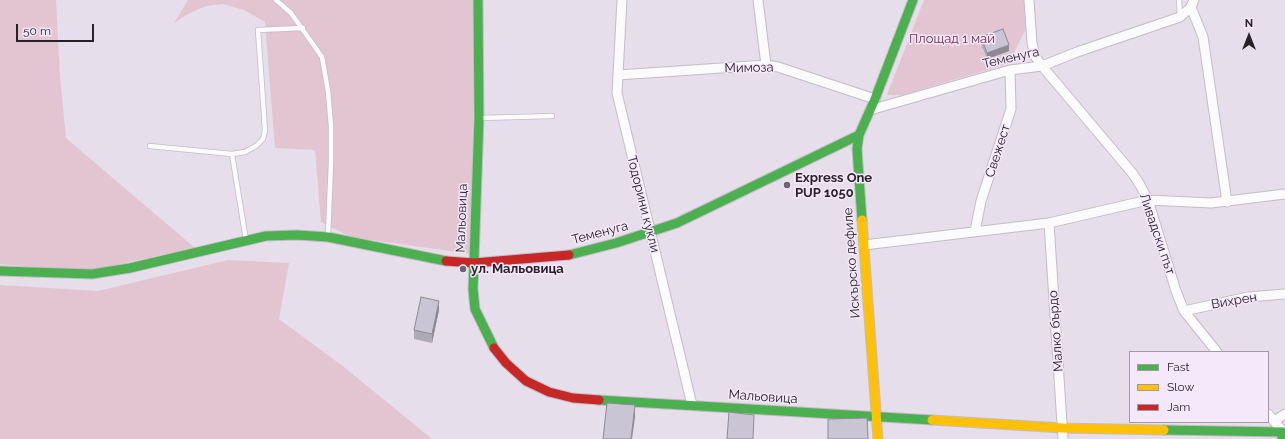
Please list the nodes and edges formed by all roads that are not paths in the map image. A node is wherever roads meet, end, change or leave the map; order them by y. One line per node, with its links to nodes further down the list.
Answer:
1 (276, 0): 12 (lane)
2 (478, 0): 20 (street, Мальовица)
3 (622, 0): 16 (street, Тодорини кукли)
4 (758, 0): 13 (street)
5 (913, 0): 17 (street, Искърско дефиле)
6 (1029, 0): 10 (street, Ливадски път)
7 (1034, 0): 10 (street)
8 (1179, 0): 11 (lane)
9 (1193, 3): 11 (street, Теменуга); 26 (street)
10 (1030, 11): 14 (street, Ливадски път)
11 (1180, 17): 14 (street, Теменуга)
12 (303, 28): 23 (lane); 30 (lane)
13 (766, 65): 16 (street, Мимоза); 17 (street, Мимоза)
14 (1042, 66): 15 (street, Теменуга); 25 (street, Ливадски път)
15 (1010, 70): 18 (street, Теменуга); 28 (street, Свежест)
16 (618, 75): 29 (street, Тодорини кукли)
17 (875, 99): 18 (street, Искърско дефиле)
18 (870, 110): 21 (street, Искърско дефиле)
19 (552, 116): 20 (lane)
20 (479, 118): 33 (street, Мальовица)
21 (858, 135): 29 (street, Теменуга); 32 (street, Искърско дефиле)
22 (150, 146): 23 (lane)
23 (232, 154): 31 (lane)
24 (1285, 194): 26 (street)
25 (1148, 200): 26 (street); 27 (street); 36 (street, Ливадски път)
26 (1226, 202)
27 (1049, 223): 28 (street); 42 (street, Малко бърдо)
28 (975, 231): 32 (street)
29 (650, 233): 33 (street, Теменуга); 38 (street, Тодорини кукли)
30 (328, 237): 31 (street, Теменуга); 33 (street, Теменуга)
31 (246, 240): 34 (street, Теменуга)
32 (864, 245): 40 (street, Искърско дефиле)
33 (474, 263): 38 (street, Мальовица)
34 (0, 271)
35 (1285, 294): 36 (street, Вихрен)
36 (1184, 312): 37 (street, Ливадски път)
37 (1216, 351)
38 (692, 405): 40 (street, Мальовица)
39 (1285, 414): 41 (street)
40 (877, 418): 42 (street, Мальовица); 44 (street, Искърско дефиле)
41 (1271, 418): 43 (street)
42 (1063, 428): 43 (street, Мальовица); 45 (street, Малко бърдо)
43 (1283, 435)
44 (878, 439)
45 (1064, 439)

